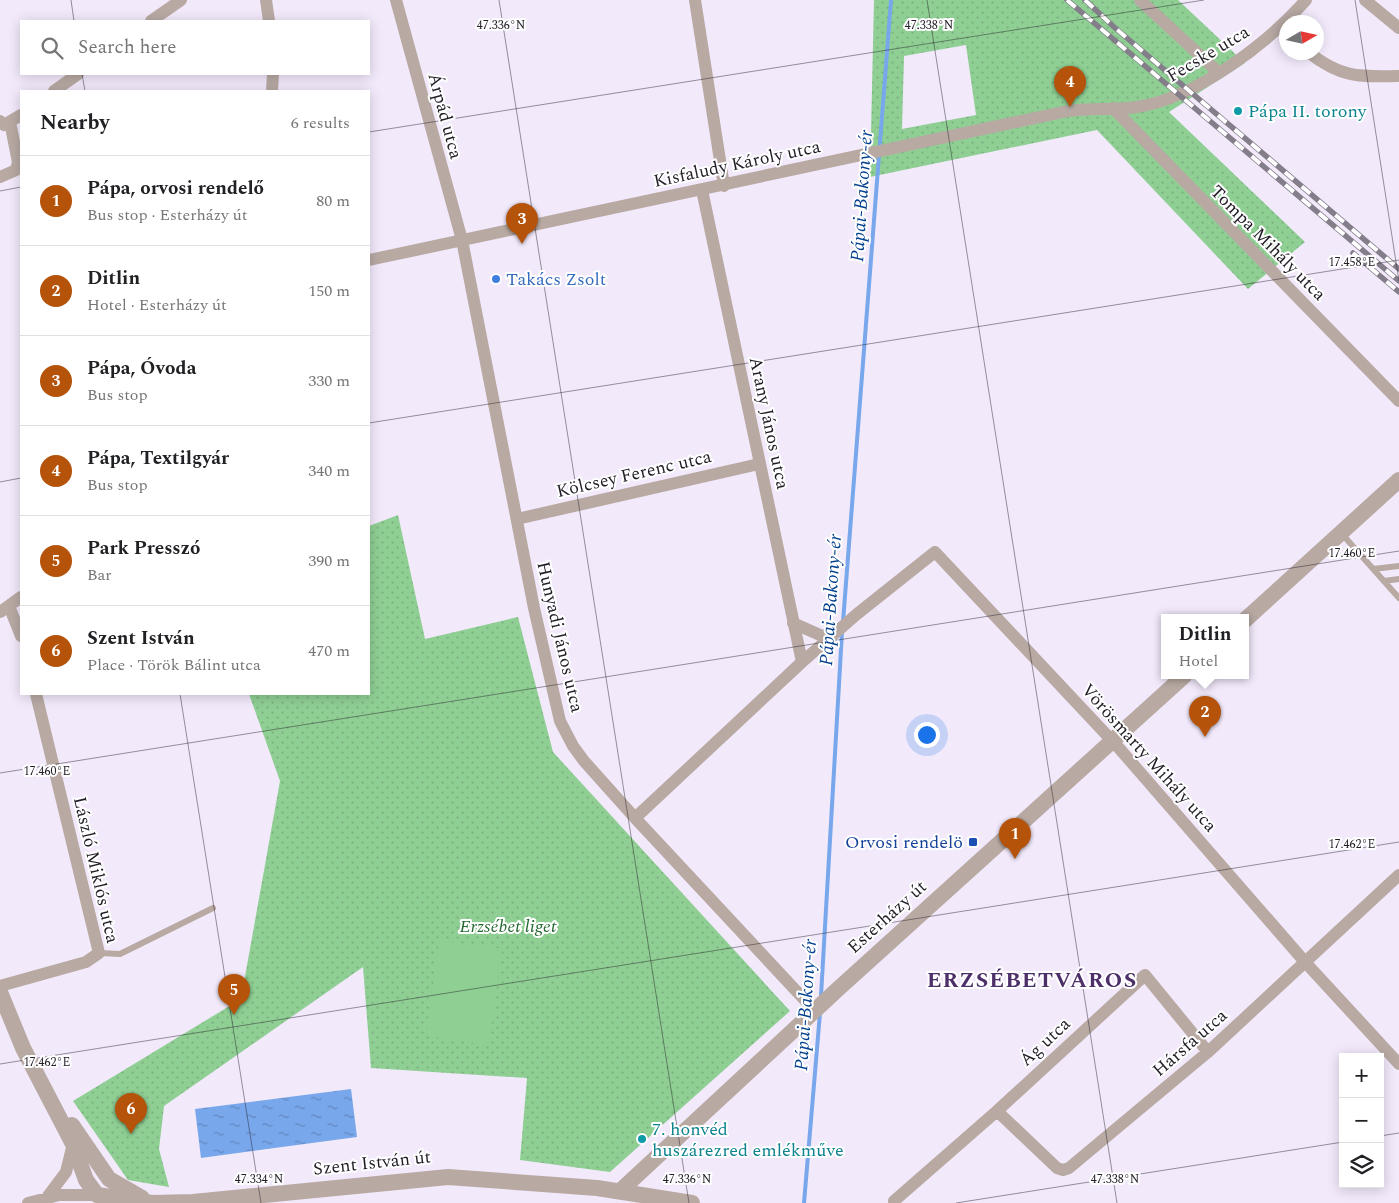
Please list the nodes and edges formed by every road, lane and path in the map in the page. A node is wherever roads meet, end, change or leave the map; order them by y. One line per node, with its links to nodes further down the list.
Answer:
1 (181, 0): 9 (street)
2 (266, 0): 10 (street)
3 (396, 0): 25 (street, Árpád utca)
4 (695, 0): 23 (street)
5 (1140, 0): 14 (street)
6 (1306, 0): 8 (street, Fecske utca)
7 (1365, 0): 11 (street)
8 (1295, 15)
9 (152, 20)
10 (269, 20)
11 (1399, 28)
12 (1279, 35): 14 (street, Fecske utca)
13 (1318, 60): 17 (street)
14 (1218, 72): 20 (street, Fecske utca)
15 (77, 75): 18 (street)
16 (273, 75): 19 (street)
17 (1399, 76)
18 (55, 90)
19 (272, 90)
20 (1113, 108): 23 (street, Kisfaludy Károly utca); 27 (street, Tompa Mihály utca)
21 (10, 119): 22 (street)
22 (0, 177)
23 (724, 186): 24 (street, Kisfaludy Károly utca)
24 (702, 190): 25 (street, Kisfaludy Károly utca); 28 (street, Arany János utca)
25 (462, 240): 26 (street, Kisfaludy Károly utca); 30 (street, Hunyadi János utca)
26 (370, 260)
27 (1399, 401)
28 (759, 464): 30 (street, Kölcsey Ferenc utca); 41 (street, Arany János utca)
29 (1399, 480): 31 (street)
30 (517, 519): 48 (street, Hunyadi János utca)
31 (1341, 532): 33 (lane); 40 (street)
32 (1399, 566): 33 (lane)
33 (1373, 569): 35 (lane)
34 (1399, 579): 35 (lane)
35 (1384, 581): 36 (lane)
36 (1396, 591): 38 (lane)
37 (20, 598): 39 (street)
38 (1399, 598)
39 (5, 609): 42 (street)
40 (1249, 616)
41 (794, 623): 43 (street); 44 (street, Arany János utca)
42 (20, 634)
43 (832, 636): 44 (street); 47 (street, Vörösmarty Mihály utca)
44 (802, 662): 48 (street)
45 (1181, 679): 47 (street, Esterházy út)
46 (36, 695): 51 (street, László Miklós utca)
47 (1112, 741): 52 (street, Vörösmarty Mihály utca); 55 (street, Esterházy út)
48 (635, 818): 55 (street, Hunyadi János utca)
49 (1399, 875): 52 (street, Hársfa utca)
50 (213, 908): 51 (lane)
51 (95, 956): 53 (street, László Miklós utca)
52 (1305, 962): 56 (street, Hársfa utca); 57 (street, Vörösmarty Mihály utca)
53 (0, 986)
54 (0, 992): 58 (street)
55 (815, 1010): 62 (street, Esterházy út)
56 (1208, 1052): 59 (street, Hársfa utca); 59 (street, Ág utca)
57 (1399, 1064)
58 (48, 1094): 60 (street); 61 (street)
59 (997, 1111): 65 (street, Ág utca)
60 (73, 1144): 63 (street); 64 (street)
61 (94, 1158): 63 (street); 67 (street)
62 (620, 1191): 67 (street, Szent István út); 68 (street, Szent István út)
63 (91, 1192): 64 (street, Szent István út); 67 (street, Szent István út)
64 (48, 1196): 66 (street, Szent István út)
65 (894, 1201)
66 (28, 1203)
67 (152, 1203)
68 (692, 1203)

